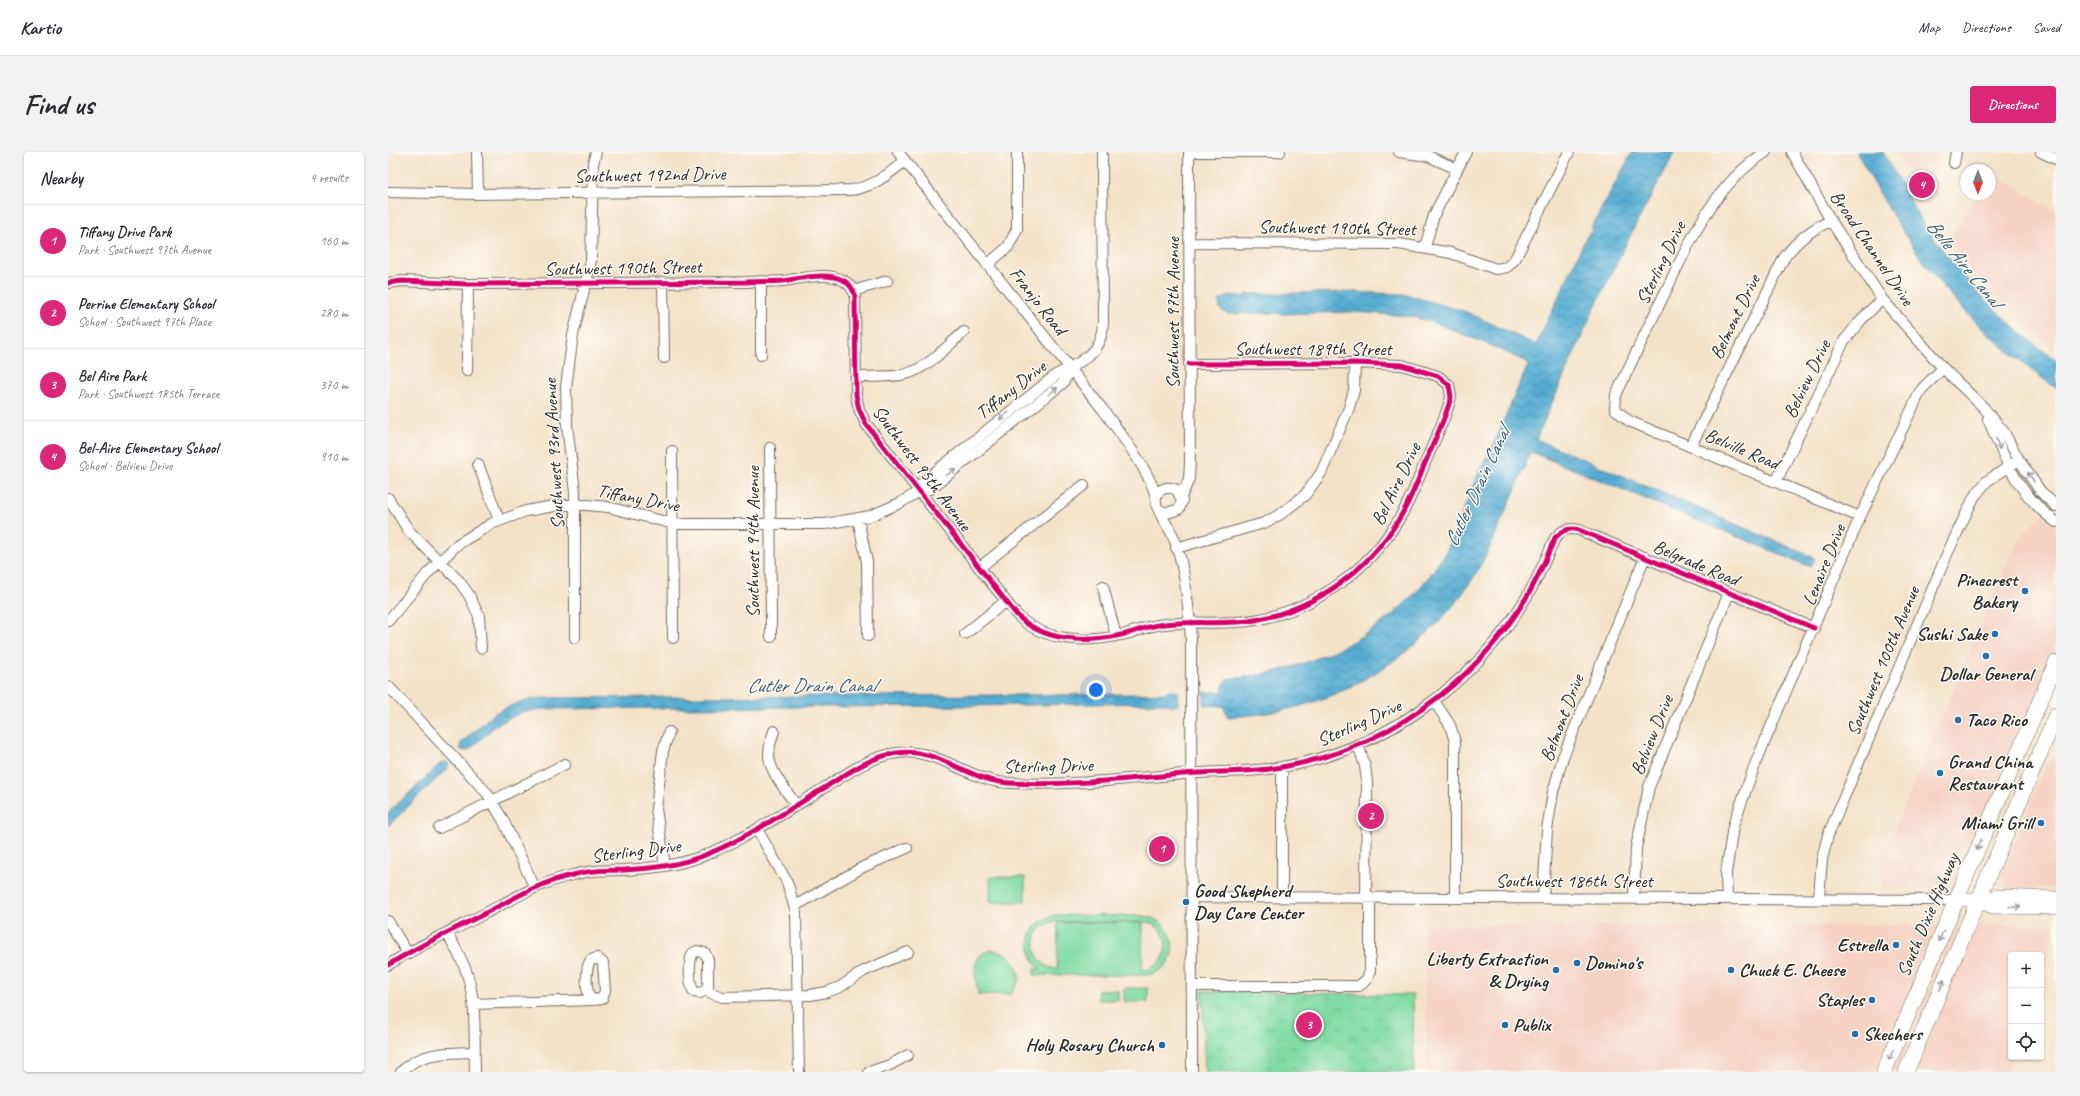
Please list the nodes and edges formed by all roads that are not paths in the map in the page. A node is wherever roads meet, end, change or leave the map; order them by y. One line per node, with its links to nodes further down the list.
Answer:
1 (477, 152): 21 (street)
2 (596, 152): 20 (street, Southwest 93rd Avenue)
3 (898, 152): 16 (street, Franjo Road)
4 (1017, 152): 25 (street)
5 (1102, 152): 40 (street, Tiffany Drive)
6 (1189, 152): 7 (street); 23 (street, Southwest 97th Avenue)
7 (1280, 152)
8 (1399, 152): 18 (street)
9 (1466, 152): 18 (street)
10 (1569, 152): 24 (street, Southwest 190th Street)
11 (1766, 152): 44 (street, Sterling Drive)
12 (1792, 152): 22 (street, Broad Channel Drive)
13 (1956, 152): 17 (street)
14 (2041, 152): 15 (street)
15 (2056, 159)
16 (905, 161): 20 (street, Southwest 192nd Drive); 25 (street, Franjo Road)
17 (1954, 163)
18 (1457, 169): 24 (street)
19 (388, 192): 21 (street, Southwest 192nd Drive)
20 (593, 192): 21 (street, Southwest 192nd Drive); 30 (street, Southwest 93rd Avenue)
21 (478, 194)
22 (1830, 221): 33 (street, Broad Channel Drive); 46 (street, Belmont Drive)
23 (1190, 243): 24 (street, Southwest 190th Street); 38 (street, Southwest 97th Avenue)
24 (1426, 247)
25 (987, 265): 40 (street, Franjo Road)
26 (761, 281): 28 (street, Southwest 190th Street); 32 (street, Southwest 190th Street); 35 (street)
27 (887, 281): 32 (street)
28 (663, 282): 30 (street, Southwest 190th Street); 36 (street)
29 (388, 283): 31 (street, Southwest 190th Street)
30 (586, 283): 31 (street, Southwest 190th Street); 61 (street, Southwest 93rd Avenue)
31 (468, 284): 41 (street)
32 (853, 290): 42 (street, Southwest 95th Avenue)
33 (1882, 300): 39 (street, Broad Channel Drive); 54 (street, Belview Drive)
34 (964, 332): 42 (street)
35 (761, 355)
36 (664, 358)
37 (1354, 363): 38 (street, Southwest 189th Street); 43 (street, Southwest 189th Street); 73 (street)
38 (1189, 364): 53 (street, Southwest 97th Avenue)
39 (1943, 368): 45 (street, Broad Channel Drive); 65 (street, Lenaire Drive)
40 (1070, 370): 52 (street, Franjo Road); 57 (street, Tiffany Drive)
41 (467, 372)
42 (856, 376): 57 (street, Southwest 95th Avenue)
43 (1452, 392): 81 (street, Bel Aire Drive)
44 (1615, 408): 46 (street, Belville Road)
45 (1984, 408): 49 (street, Broad Channel Drive); 51 (street, Broad Channel Drive, one-way to 51)
46 (1691, 446): 54 (street, Belville Road)
47 (770, 448): 70 (street, Southwest 94th Avenue)
48 (672, 451): 69 (street)
49 (2019, 460): 51 (street, Southwest 100th Avenue); 62 (street, Broad Channel Drive, one-way to 49)
50 (478, 464): 67 (street)
51 (2008, 466): 68 (street, Broad Channel Drive); 117 (street, Southwest 100th Avenue)
52 (1146, 475): 56 (street, Franjo Road); 58 (street, Franjo Road)
53 (1188, 475): 56 (street); 59 (street, Southwest 97th Avenue)
54 (1776, 482): 65 (street, Belville Road)
55 (1084, 484): 76 (street)
56 (1169, 488): 58 (street); 59 (street)
57 (918, 492): 66 (street, Tiffany Drive); 76 (street, Southwest 95th Avenue)
58 (1156, 497): 63 (street)
59 (1181, 497): 64 (street)
60 (388, 498): 75 (street)
61 (575, 505): 67 (street, Tiffany Drive); 69 (street, Tiffany Drive); 87 (street, Southwest 93rd Avenue)
62 (2056, 506)
63 (1159, 510): 64 (street); 72 (street)
64 (1176, 512): 72 (street)
65 (1860, 517): 82 (street, Lenaire Drive)
66 (858, 519): 70 (street, Tiffany Drive); 84 (street)
67 (499, 520): 75 (street, Tiffany Drive)
68 (2056, 522)
69 (672, 523): 70 (street, Tiffany Drive); 88 (street)
70 (770, 524): 86 (street, Southwest 94th Avenue)
71 (1565, 530): 74 (street, Belgrade Road); 92 (street, Sterling Drive)
72 (1172, 533): 73 (street)
73 (1176, 548): 81 (street)
74 (1645, 558): 78 (street, Belgrade Road); 115 (street, Belmont Drive)
75 (439, 561): 80 (street, Tiffany Drive); 89 (street)
76 (979, 568): 79 (street, Southwest 95th Avenue)
77 (1103, 586): 85 (street)
78 (1729, 593): 82 (street, Belgrade Road); 116 (street, Belview Drive)
79 (1006, 601): 83 (street); 85 (street, Southwest 95th Avenue)
80 (388, 621)
81 (1190, 623): 85 (street, Bel Aire Drive); 103 (street)
82 (1814, 628): 119 (street, Lenaire Drive)
83 (965, 634)
84 (868, 636)
85 (1116, 636)
86 (771, 637)
87 (575, 638)
88 (673, 638)
89 (481, 648)
90 (2056, 663): 93 (highway, South Dixie Highway)
91 (388, 686): 104 (street)
92 (1434, 701): 99 (street, Sterling Drive); 114 (street)
93 (2038, 705): 95 (highway, South Dixie Highway); 98 (highway)
94 (2056, 715): 98 (highway, South Dixie Highway)
95 (2028, 728): 100 (highway); 120 (highway, South Dixie Highway, one-way to 120)
96 (774, 731): 105 (street)
97 (669, 732): 109 (street)
98 (2046, 740): 100 (highway, South Dixie Highway)
99 (1358, 744): 102 (street, Sterling Drive); 113 (street)
100 (2036, 762): 121 (highway, South Dixie Highway)
101 (565, 764): 104 (street)
102 (1282, 767): 103 (street, Sterling Drive); 112 (street)
103 (1191, 773): 105 (street, Sterling Drive); 111 (street)
104 (492, 800): 106 (street); 110 (street)
105 (796, 805): 107 (street, Sterling Drive)
106 (439, 828)
107 (757, 829): 109 (street, Sterling Drive); 122 (street)
108 (907, 848): 122 (street)
109 (665, 866): 110 (street, Sterling Drive)
110 (535, 888): 125 (street, Sterling Drive)
111 (1192, 896): 112 (street, Southwest 186th Street); 129 (street)
112 (1282, 897): 113 (street, Southwest 186th Street)
113 (1368, 897): 114 (street, Southwest 186th Street); 129 (street)
114 (1455, 898): 115 (street, Southwest 186th Street)
115 (1543, 898): 116 (street, Southwest 186th Street)
116 (1634, 898): 119 (street, Southwest 186th Street)
117 (1819, 898): 119 (street, Southwest 186th Street); 120 (street, Southwest 186th Street)
118 (2056, 898): 121 (main road)
119 (1727, 899)
120 (1956, 900): 121 (main road); 141 (highway, South Dixie Highway, one-way to 141)
121 (1978, 900): 123 (main road, one-way to 123); 142 (highway, South Dixie Highway, one-way to 121)
122 (795, 906): 131 (street)
123 (2056, 908)
124 (388, 921): 127 (street)
125 (447, 933): 127 (street, Sterling Drive); 133 (street)
126 (908, 952): 131 (street)
127 (408, 954): 128 (street, Sterling Drive)
128 (388, 965)
129 (1193, 986): 140 (street)
130 (706, 991): 131 (street)
131 (797, 995): 138 (street)
132 (592, 1000): 133 (street)
133 (473, 1004): 134 (street)
134 (475, 1052): 136 (street); 137 (street)
135 (908, 1055): 139 (street)
136 (401, 1072)
137 (475, 1072)
138 (799, 1072)
139 (869, 1072)
140 (1192, 1072)
141 (1884, 1072)
142 (1906, 1072)

